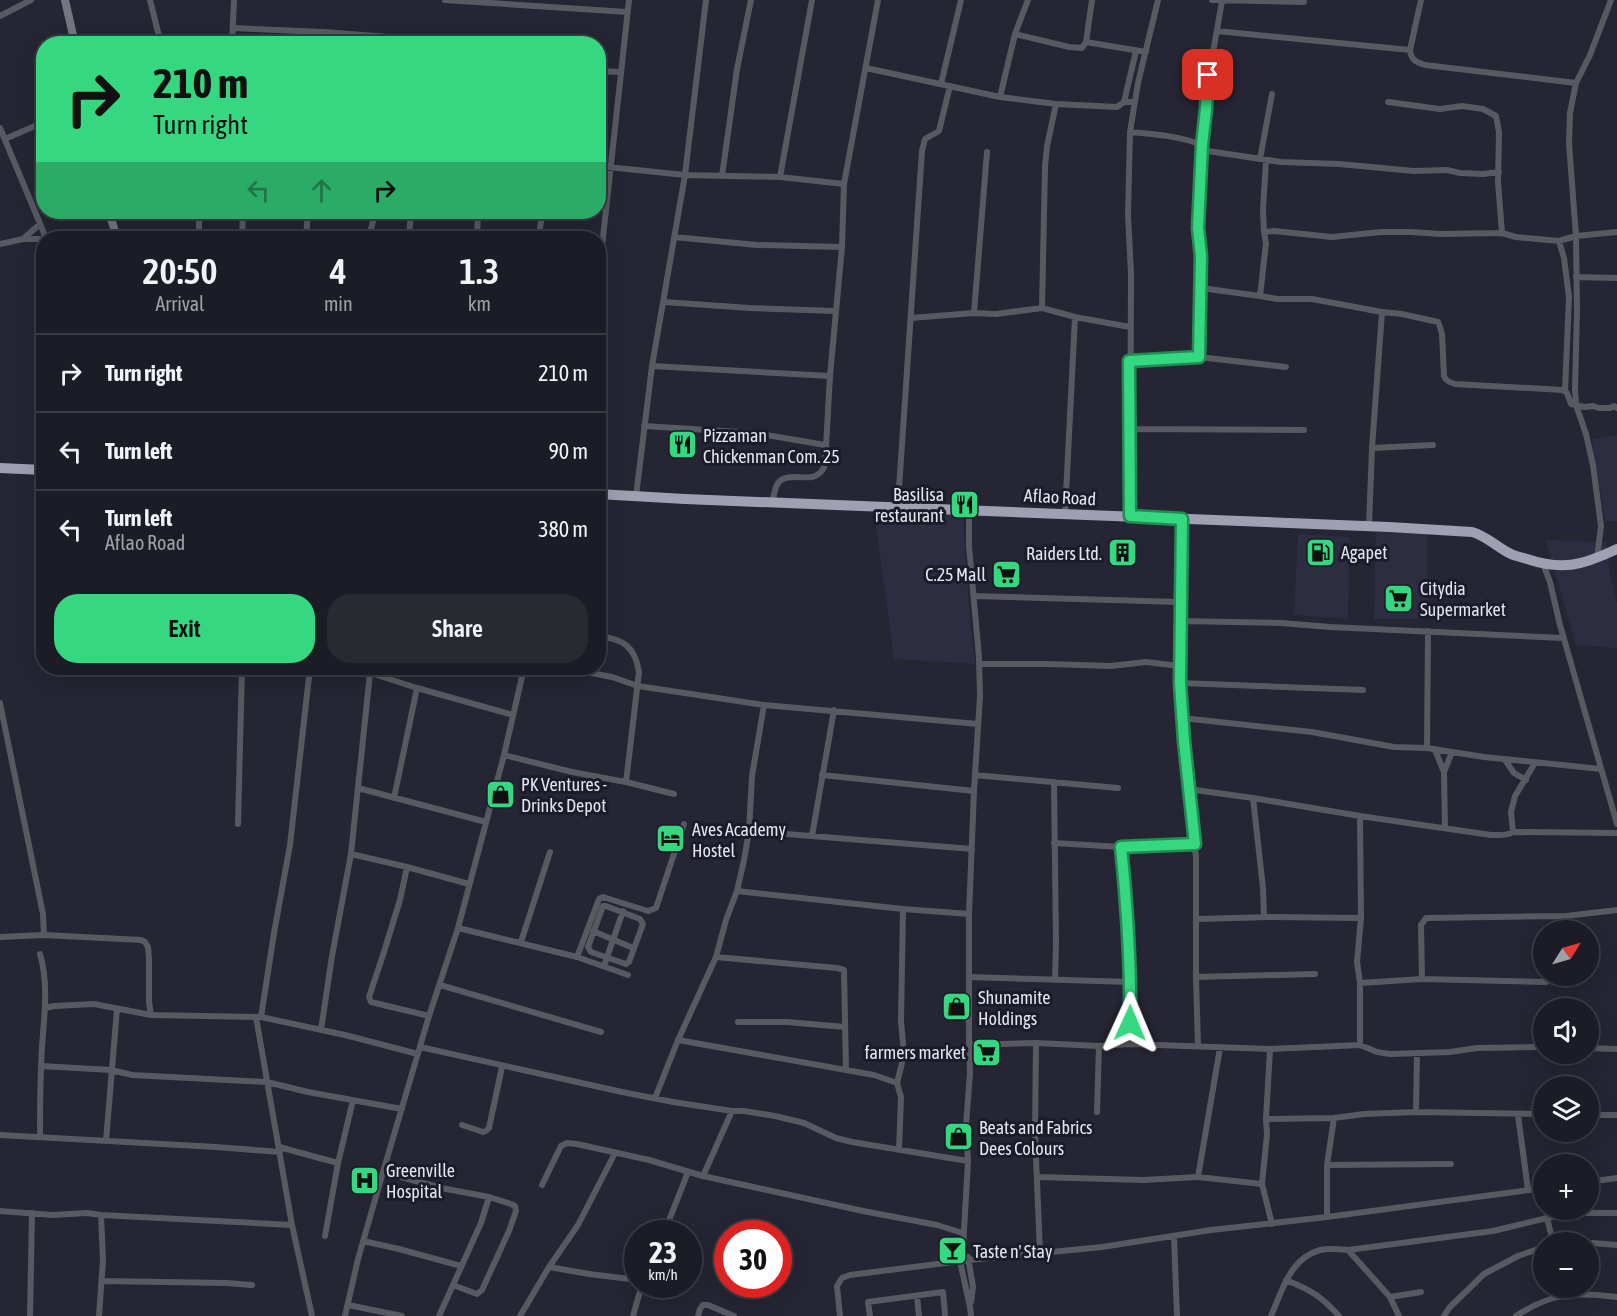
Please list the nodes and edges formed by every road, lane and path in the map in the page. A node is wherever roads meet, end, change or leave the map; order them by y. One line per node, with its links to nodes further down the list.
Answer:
1 (31, 0): 25 (street)
2 (65, 0): 30 (street)
3 (150, 0): 31 (street)
4 (234, 0): 26 (street)
5 (445, 0): 19 (street)
6 (572, 0): 23 (street)
7 (629, 0): 24 (street)
8 (706, 0): 63 (street)
9 (750, 0): 64 (street)
10 (812, 0): 65 (street)
11 (878, 0): 39 (street)
12 (960, 0): 44 (street)
13 (1028, 0): 29 (street)
14 (1092, 0): 35 (street)
15 (1158, 0): 38 (street)
16 (1212, 0): 20 (street)
17 (1421, 0): 36 (street)
18 (1611, 0): 43 (street)
19 (460, 1): 21 (street)
20 (1222, 1): 22 (street); 27 (street)
21 (506, 2): 23 (street)
22 (1304, 2)
23 (572, 8): 24 (street)
24 (627, 12): 41 (street)
25 (0, 16)
26 (233, 28): 28 (street); 32 (street)
27 (1217, 31): 36 (street); 57 (street)
28 (324, 32): 33 (street); 34 (street)
29 (1015, 34): 35 (street); 48 (street)
30 (73, 36)
31 (159, 36)
32 (232, 36)
33 (324, 36)
34 (375, 36)
35 (1086, 42): 37 (street)
36 (1410, 50): 43 (street)
37 (1136, 51): 38 (street); 45 (street)
38 (1146, 52): 42 (street)
39 (866, 68): 44 (street); 66 (street)
40 (606, 71): 41 (street)
41 (621, 72): 61 (street)
42 (1138, 83): 45 (street); 50 (street)
43 (1576, 83): 75 (street)
44 (941, 84): 46 (street)
45 (1129, 84): 49 (street)
46 (950, 86): 48 (street); 92 (street)
47 (1272, 94): 59 (street)
48 (1000, 97): 52 (street)
49 (1124, 102): 50 (street); 52 (street)
50 (1134, 102): 55 (street)
51 (1388, 102): 62 (street)
52 (1056, 104): 87 (street)
53 (36, 125): 56 (street)
54 (0, 128): 56 (street)
55 (1130, 132): 57 (street); 93 (street)
56 (5, 139): 67 (street)
57 (1202, 148): 59 (street); 84 (street)
58 (987, 152): 90 (street)
59 (1263, 160): 62 (street); 72 (street)
60 (606, 167): 61 (street)
61 (612, 168): 63 (street); 68 (street)
62 (1499, 172): 74 (street)
63 (685, 175): 64 (street); 76 (street)
64 (722, 176): 65 (street)
65 (780, 177): 66 (street)
66 (844, 184): 81 (street)
67 (36, 214)
68 (606, 217)
69 (38, 219): 70 (street)
70 (40, 224): 71 (street); 77 (street)
71 (42, 231)
72 (1264, 232): 74 (street); 85 (street)
73 (1617, 232): 75 (street)
74 (1502, 233): 79 (street)
75 (1576, 236): 79 (street); 82 (street)
76 (674, 237): 81 (street); 86 (street)
77 (23, 238): 78 (street); 80 (street)
78 (36, 239)
79 (1559, 241): 99 (street)
80 (0, 244)
81 (842, 247): 88 (street)
82 (1576, 277): 83 (street); 100 (street)
83 (1617, 278)
84 (1201, 288): 85 (street); 94 (street)
85 (1260, 296): 89 (street)
86 (663, 302): 88 (street); 96 (street)
87 (1042, 308): 90 (street); 91 (street)
88 (835, 311): 98 (street)
89 (1382, 312): 99 (street); 107 (street)
90 (974, 313): 92 (street)
91 (1075, 317): 93 (street); 115 (street)
92 (911, 318): 113 (street)
93 (1130, 327): 95 (street)
94 (1199, 357): 95 (street); 97 (street)
95 (1129, 361): 103 (street)
96 (652, 366): 98 (street); 102 (street)
97 (1286, 367)
98 (830, 376): 105 (street)
99 (1565, 391): 100 (street)
100 (1576, 405): 101 (street); 120 (street)
101 (1617, 408)
102 (644, 426): 105 (street); 111 (street)
103 (1130, 429): 104 (street); 116 (street)
104 (1304, 430)
105 (825, 445): 112 (street)
106 (1433, 445): 107 (street)
107 (1372, 448): 118 (street)
108 (0, 468): 109 (highway)
109 (36, 470)
110 (606, 494): 111 (highway, Aflao Road)
111 (636, 496): 112 (highway, Aflao Road)
112 (772, 502): 113 (highway, Aflao Road)
113 (900, 507): 114 (highway, Aflao Road)
114 (969, 510): 115 (highway, Aflao Road); 122 (street)
115 (1065, 514): 116 (highway, Aflao Road)
116 (1130, 516): 117 (highway, Aflao Road)
117 (1182, 519): 118 (highway, Aflao Road); 123 (street)
118 (1370, 526): 121 (highway, Aflao Road)
119 (1617, 549): 120 (highway, Aflao Road)
120 (1597, 559): 121 (highway, Aflao Road)
121 (1543, 564): 127 (street)
122 (974, 596): 123 (street); 128 (street)
123 (1180, 602): 124 (street)
124 (1180, 621): 125 (street); 129 (street)
125 (1428, 631): 127 (street); 146 (street)
126 (606, 637): 137 (street)
127 (1563, 638): 152 (street)
128 (979, 664): 129 (street); 145 (street)
129 (1180, 666): 136 (street)
130 (242, 675): 170 (street)
131 (309, 675): 223 (street)
132 (370, 675): 159 (street)
133 (379, 675): 138 (street)
134 (522, 675): 143 (street)
135 (602, 675): 137 (street)
136 (1180, 683): 139 (street); 144 (street)
137 (638, 686): 141 (street); 157 (street)
138 (417, 688): 143 (street); 166 (street)
139 (1363, 690)
140 (0, 703): 199 (street)
141 (764, 705): 142 (street); 174 (street)
142 (834, 710): 145 (street); 154 (street)
143 (513, 715): 149 (street)
144 (1182, 718): 146 (street); 161 (street)
145 (978, 724): 155 (street)
146 (1426, 748): 147 (street)
147 (1435, 750): 148 (street); 153 (street)
148 (1452, 752): 150 (street); 153 (street)
149 (504, 755): 157 (street); 169 (street)
150 (1505, 760): 151 (street); 156 (street)
151 (1535, 763): 152 (street); 156 (street)
152 (1601, 769): 164 (street)
153 (1444, 772): 173 (street)
154 (822, 775): 162 (street); 177 (street)
155 (975, 775): 158 (street); 162 (street)
156 (1526, 780): 175 (street)
157 (626, 782): 163 (street)
158 (1054, 782): 160 (street); 178 (street)
159 (358, 788): 166 (street); 183 (street)
160 (1118, 788)
161 (1188, 789): 167 (street); 179 (street)
162 (974, 791): 181 (street)
163 (674, 794)
164 (1608, 796): 165 (street); 172 (street)
165 (1617, 796)
166 (394, 798): 169 (street)
167 (1253, 798): 168 (street); 193 (street)
168 (1360, 816): 173 (street); 194 (street)
169 (486, 822): 185 (street)
170 (237, 824)
171 (684, 824): 187 (street)
172 (1617, 824)
173 (1445, 828): 175 (street)
174 (749, 831): 177 (street); 186 (street)
175 (1513, 832): 176 (street)
176 (1617, 833)
177 (812, 836): 181 (street)
178 (1054, 843): 180 (street); 213 (street)
179 (1195, 844): 180 (street); 195 (street)
180 (1121, 847): 215 (street)
181 (972, 849): 191 (street)
182 (550, 852): 202 (street)
183 (351, 854): 184 (street); 226 (street)
184 (407, 867): 185 (street); 222 (street)
185 (469, 884): 197 (street)
186 (738, 891): 188 (street); 207 (street)
187 (625, 905): 190 (street); 205 (street)
188 (903, 909): 191 (street); 247 (street)
189 (1617, 910): 192 (street)
190 (623, 913): 198 (street); 201 (street); 203 (street)
191 (969, 914): 211 (street)
192 (1566, 916): 196 (street); 214 (street)
193 (1264, 917): 194 (street); 195 (street)
194 (1361, 918): 217 (street)
195 (1197, 919): 212 (street)
196 (1566, 920)
197 (458, 928): 202 (street); 218 (street)
198 (593, 931): 201 (street); 206 (street)
199 (44, 935): 200 (street); 221 (street)
200 (0, 937)
201 (613, 940): 203 (street); 206 (street)
202 (521, 942): 205 (street)
203 (633, 948): 206 (street)
204 (40, 954): 219 (street)
205 (577, 957): 208 (street)
206 (607, 957): 208 (street)
207 (716, 957): 225 (street); 228 (street)
208 (604, 966): 210 (street)
209 (1315, 974): 212 (street)
210 (628, 975)
211 (969, 977): 213 (street); 232 (street)
212 (1196, 977): 234 (street)
213 (1055, 979): 215 (street)
214 (1422, 979): 216 (street); 217 (street)
215 (1131, 982): 230 (street)
216 (1533, 982)
217 (1360, 983): 231 (street)
218 (440, 985): 222 (street); 227 (street)
219 (45, 1008): 220 (street); 242 (street)
220 (117, 1009): 221 (street); 244 (street)
221 (151, 1015): 223 (street)
222 (429, 1016): 240 (street)
223 (259, 1017): 226 (street); 246 (street)
224 (738, 1022): 225 (street)
225 (845, 1027): 245 (street)
226 (321, 1030): 240 (street)
227 (601, 1032)
228 (678, 1040): 245 (street); 248 (street)
229 (1036, 1043): 232 (street); 233 (street); 274 (street)
230 (1130, 1044): 233 (street); 234 (street)
231 (1360, 1045): 238 (street); 241 (street)
232 (969, 1046): 267 (street)
233 (1099, 1046): 252 (street)
234 (1198, 1046): 236 (street)
235 (1533, 1047): 241 (street)
236 (1220, 1048): 238 (street); 275 (street)
237 (1599, 1048): 239 (street)
238 (1269, 1049): 259 (street)
239 (1617, 1049)
240 (419, 1050): 243 (street); 250 (street)
241 (1417, 1053): 253 (street)
242 (41, 1066): 244 (street); 262 (street)
243 (502, 1066): 248 (street); 260 (street)
244 (111, 1070): 246 (street); 263 (street)
245 (846, 1070): 247 (street)
246 (267, 1082): 249 (street); 264 (street)
247 (897, 1083): 265 (street)
248 (655, 1098): 251 (street)
249 (353, 1100): 250 (street); 268 (street)
250 (402, 1109): 271 (street)
251 (732, 1111): 265 (street); 273 (street)
252 (1097, 1112)
253 (1416, 1112): 254 (street); 258 (street)
254 (1518, 1114): 255 (street); 281 (street)
255 (1533, 1114)
256 (1599, 1115): 257 (street)
257 (1617, 1115)
258 (1334, 1118): 259 (street); 270 (street)
259 (1266, 1119): 278 (street)
260 (462, 1125)
261 (0, 1135): 262 (street)
262 (40, 1137): 263 (street)
263 (106, 1141): 264 (street)
264 (279, 1150): 268 (street); 291 (street)
265 (899, 1150): 267 (street)
266 (615, 1153): 272 (street); 279 (street); 306 (street)
267 (968, 1161): 293 (street)
268 (338, 1163): 294 (street)
269 (1451, 1164): 270 (street)
270 (1327, 1165): 288 (street)
271 (383, 1172): 282 (street); 296 (street)
272 (688, 1172): 273 (street); 289 (street)
273 (703, 1176): 293 (street)
274 (1037, 1177): 275 (street); 302 (street)
275 (1198, 1177): 278 (street)
276 (1617, 1178): 277 (street)
277 (1599, 1180)
278 (1263, 1184): 292 (street)
279 (542, 1185)
280 (1533, 1189): 281 (street)
281 (1528, 1190): 288 (street)
282 (489, 1197): 305 (street); 311 (street)
283 (0, 1211): 284 (street)
284 (32, 1213): 287 (street); 322 (street)
285 (1599, 1213): 286 (street)
286 (1617, 1213)
287 (101, 1215): 291 (street); 309 (street)
288 (1327, 1217): 292 (street)
289 (669, 1220)
290 (1539, 1220): 300 (street)
291 (292, 1224): 324 (street)
292 (1272, 1224): 295 (street)
293 (963, 1233): 299 (street)
294 (325, 1236)
295 (1174, 1236): 302 (street); 336 (street)
296 (363, 1241): 305 (street); 319 (street)
297 (1599, 1243): 298 (street)
298 (1617, 1245)
299 (963, 1248): 303 (street); 304 (street)
300 (1348, 1250): 308 (street); 315 (street)
301 (1533, 1251): 340 (street)
302 (1040, 1253): 303 (street)
303 (969, 1260): 304 (street); 320 (street)
304 (960, 1261): 320 (street); 332 (street)
305 (461, 1266): 311 (street)
306 (549, 1267): 307 (street); 328 (street)
307 (624, 1278)
308 (1286, 1280): 337 (street); 338 (street)
309 (102, 1281): 310 (street); 323 (street)
310 (252, 1285)
311 (453, 1285): 327 (street)
312 (1421, 1292): 315 (street)
313 (1599, 1294): 316 (street)
314 (917, 1296): 321 (street); 333 (street); 334 (street)
315 (1390, 1297): 339 (street)
316 (1617, 1297)
317 (638, 1298): 329 (street)
318 (1553, 1298): 341 (street)
319 (348, 1305): 325 (street); 326 (street)
320 (970, 1307): 335 (street)
321 (945, 1314)
322 (30, 1316)
323 (99, 1316)
324 (312, 1316)
325 (345, 1316)
326 (402, 1316)
327 (439, 1316)
328 (520, 1316)
329 (633, 1316)
330 (698, 1316): 331 (street)
331 (734, 1316)
332 (840, 1316)
333 (870, 1316)
334 (919, 1316)
335 (971, 1316)
336 (1177, 1316)
337 (1271, 1316)
338 (1339, 1316)
339 (1399, 1316)
340 (1444, 1316)
341 (1516, 1316)

